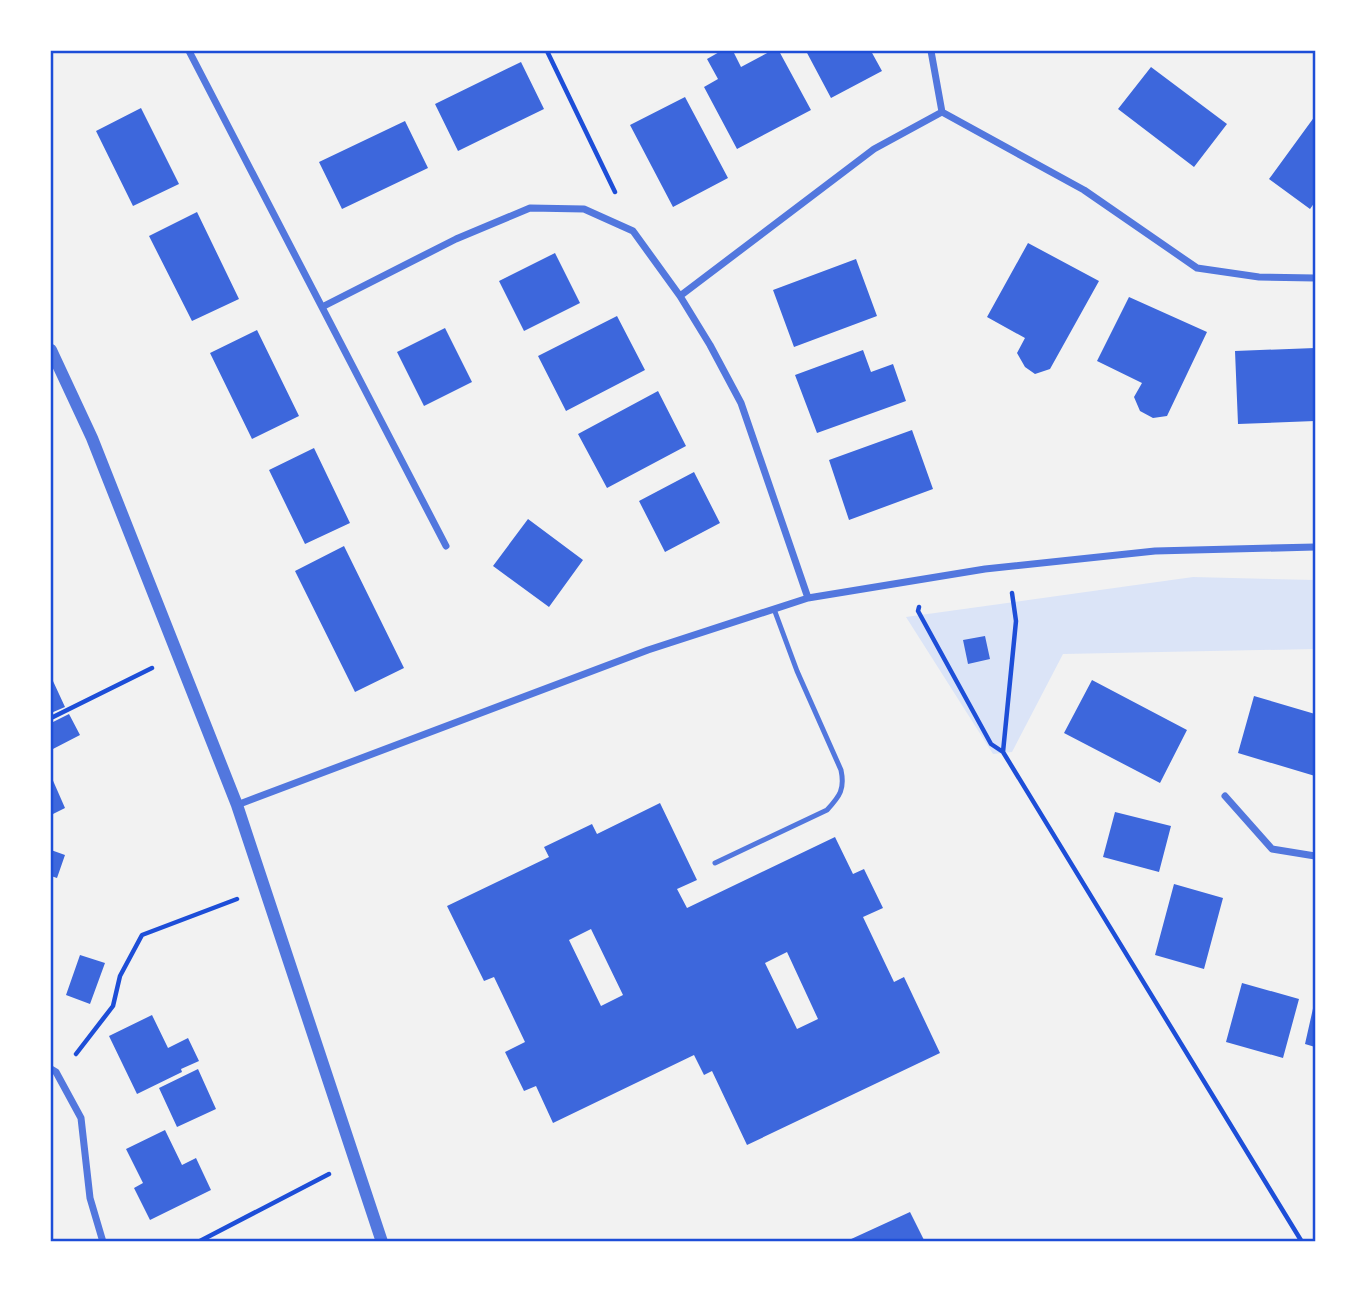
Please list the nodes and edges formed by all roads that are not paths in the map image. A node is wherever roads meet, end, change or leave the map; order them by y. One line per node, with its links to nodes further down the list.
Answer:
1 (189, 51): 6 (street)
2 (930, 51): 3 (street)
3 (942, 112): 4 (street); 5 (street)
4 (1315, 278)
5 (680, 296): 6 (street); 10 (street)
6 (322, 307): 8 (street)
7 (51, 350): 13 (street)
8 (446, 546)
9 (1315, 547): 10 (street)
10 (808, 598): 11 (street)
11 (774, 609): 13 (street); 15 (lane)
12 (1226, 796): 14 (street)
13 (237, 805): 18 (street)
14 (1315, 856)
15 (715, 863)
16 (51, 1069): 17 (street)
17 (103, 1242)
18 (382, 1242)

